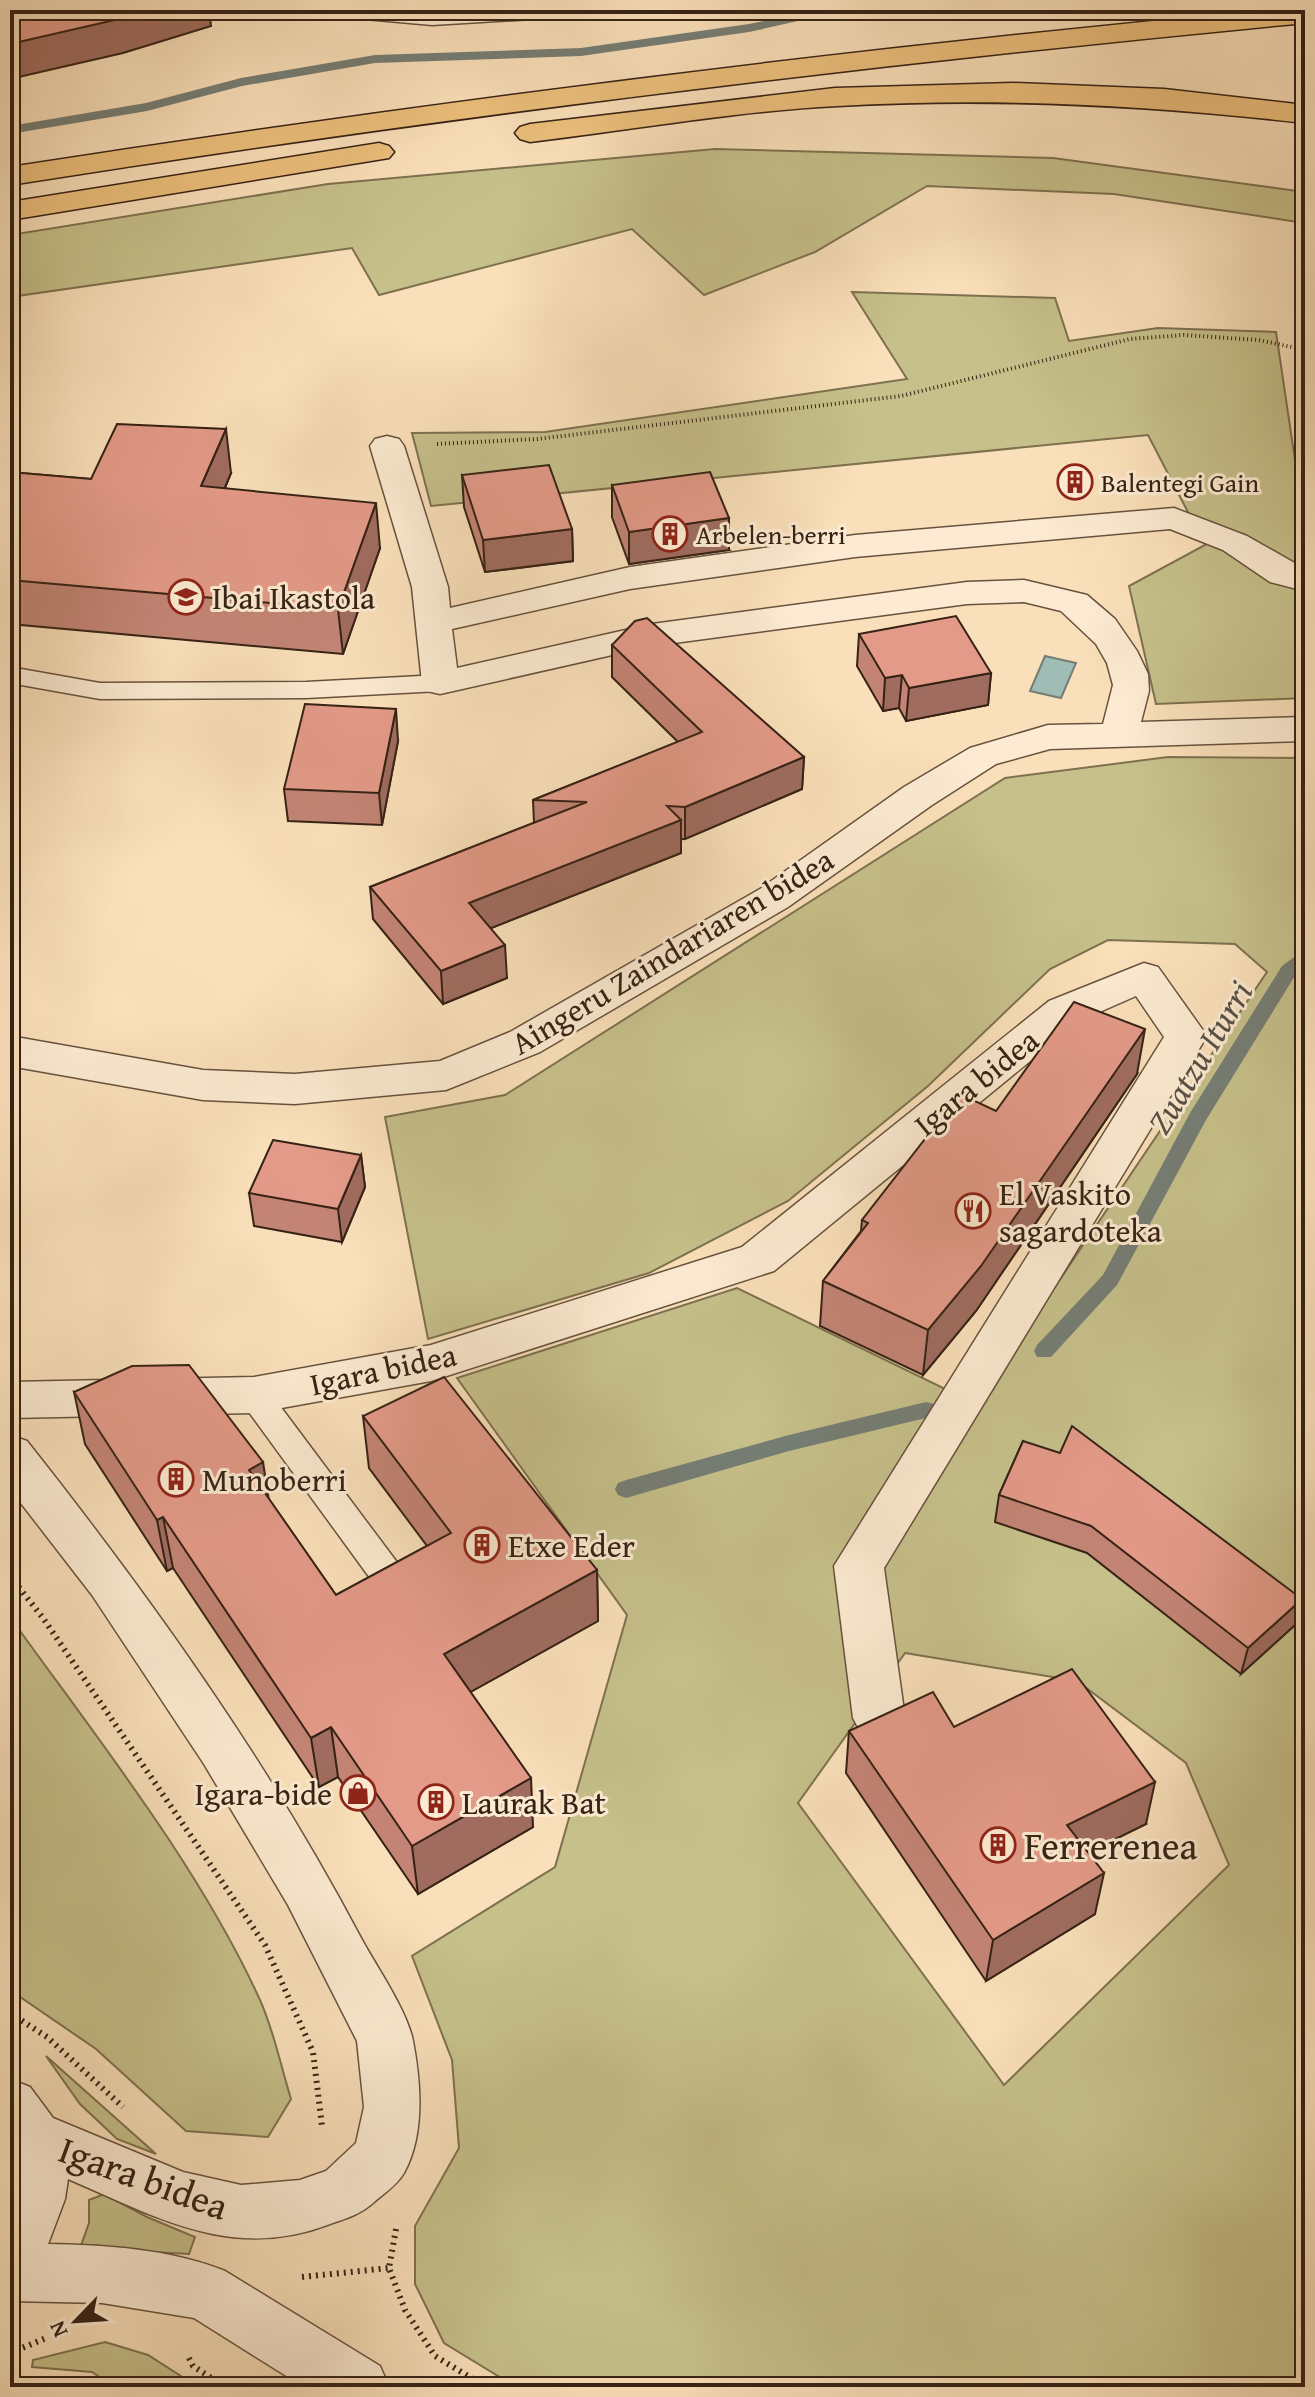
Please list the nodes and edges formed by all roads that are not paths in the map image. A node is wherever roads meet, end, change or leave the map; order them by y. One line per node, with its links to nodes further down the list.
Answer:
1 (354, 10): 2 (street)
2 (549, 10)
3 (1305, 15): 7 (highway)
4 (1305, 114): 5 (highway)
5 (498, 137)
6 (404, 148): 8 (highway)
7 (10, 176)
8 (10, 211)
9 (387, 446): 11 (street)
10 (1305, 580): 11 (street)
11 (434, 622): 13 (street)
12 (10, 675): 13 (lane)
13 (440, 683): 15 (street)
14 (1305, 729): 15 (street, Aingeru Zaindariaren bidea)
15 (1120, 732): 16 (street, Aingeru Zaindariaren bidea)
16 (10, 1051)
17 (254, 1395): 18 (street, Igara bidea); 20 (lane); 21 (street, Igara bidea)
18 (10, 1400)
19 (10, 1454): 22 (street, Igara bidea)
20 (390, 1579)
21 (879, 1718)
22 (22, 2122): 23 (street)
23 (10, 2255)
24 (10, 2272): 25 (street)
25 (359, 2387)

